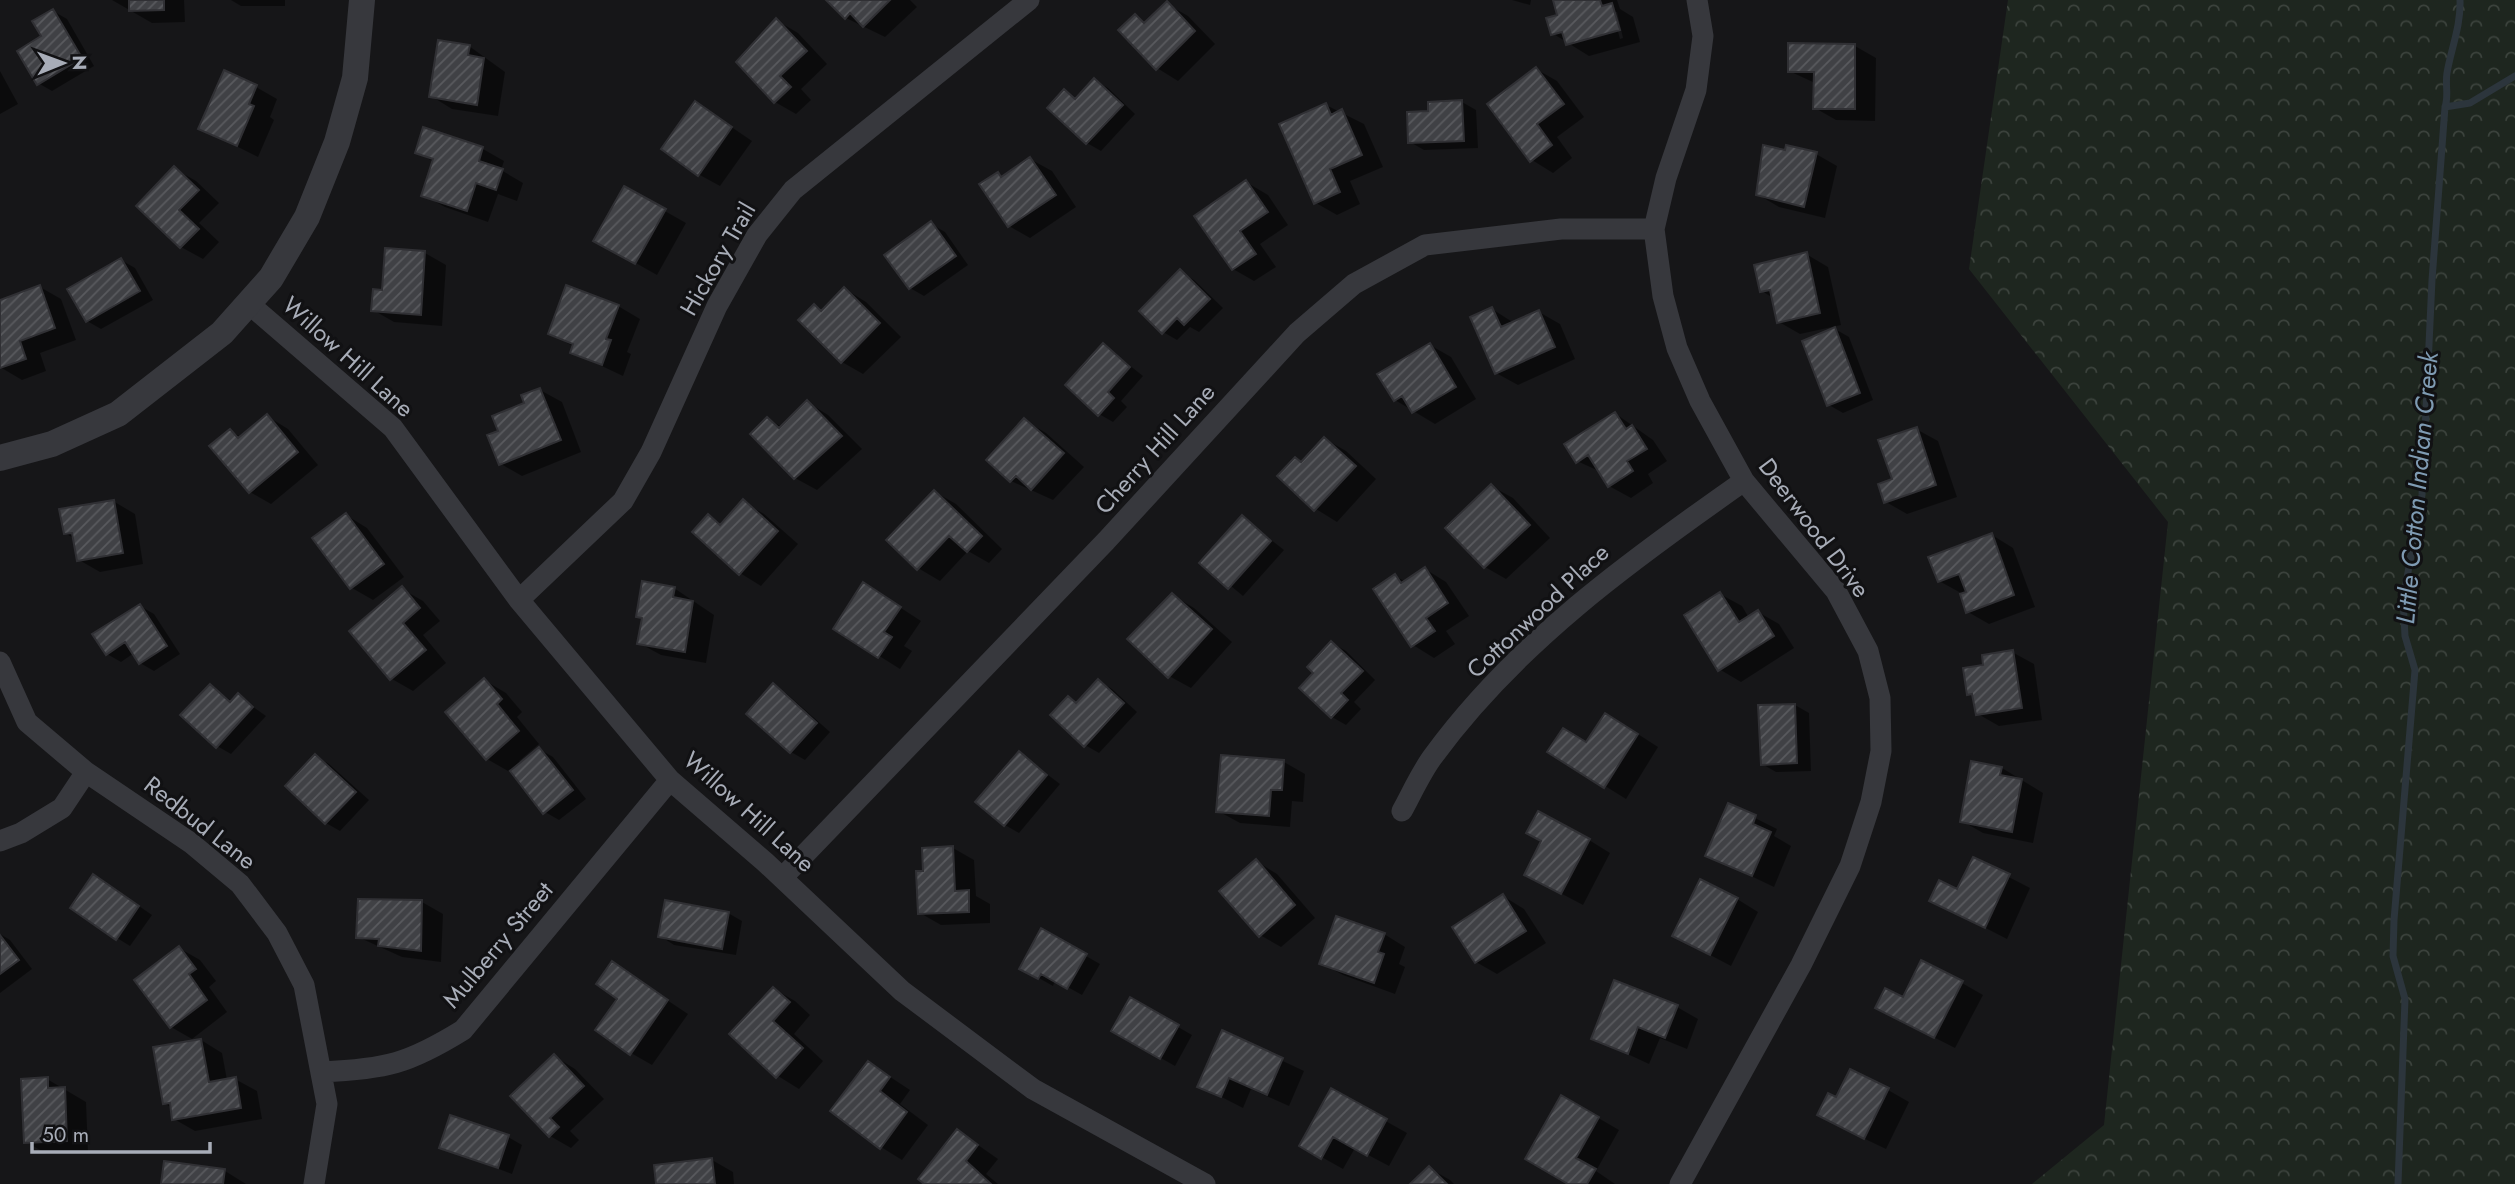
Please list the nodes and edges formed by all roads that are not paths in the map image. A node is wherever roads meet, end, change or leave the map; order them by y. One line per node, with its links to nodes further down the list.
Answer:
1 (362, 0): 5 (street)
2 (1028, 0): 8 (street, Hickory Trail)
3 (1698, 0): 4 (street, Deerwood Drive)
4 (1654, 229): 7 (street, Deerwood Drive); 14 (street, Cherry Hill Lane)
5 (248, 303): 6 (street); 8 (street, Willow Hill Lane)
6 (0, 458)
7 (1744, 481): 12 (street, Cottonwood Place); 18 (street, Deerwood Drive)
8 (519, 600): 11 (street, Willow Hill Lane)
9 (0, 662): 10 (street, Redbud Lane)
10 (86, 772): 13 (street); 15 (street, Redbud Lane)
11 (670, 780): 14 (street, Willow Hill Lane); 15 (street, Mulberry Street)
12 (1402, 811)
13 (0, 841)
14 (782, 878): 17 (street, Willow Hill Lane)
15 (322, 1072): 16 (street, Redbud Lane)
16 (314, 1184)
17 (1205, 1184)
18 (1680, 1184)

